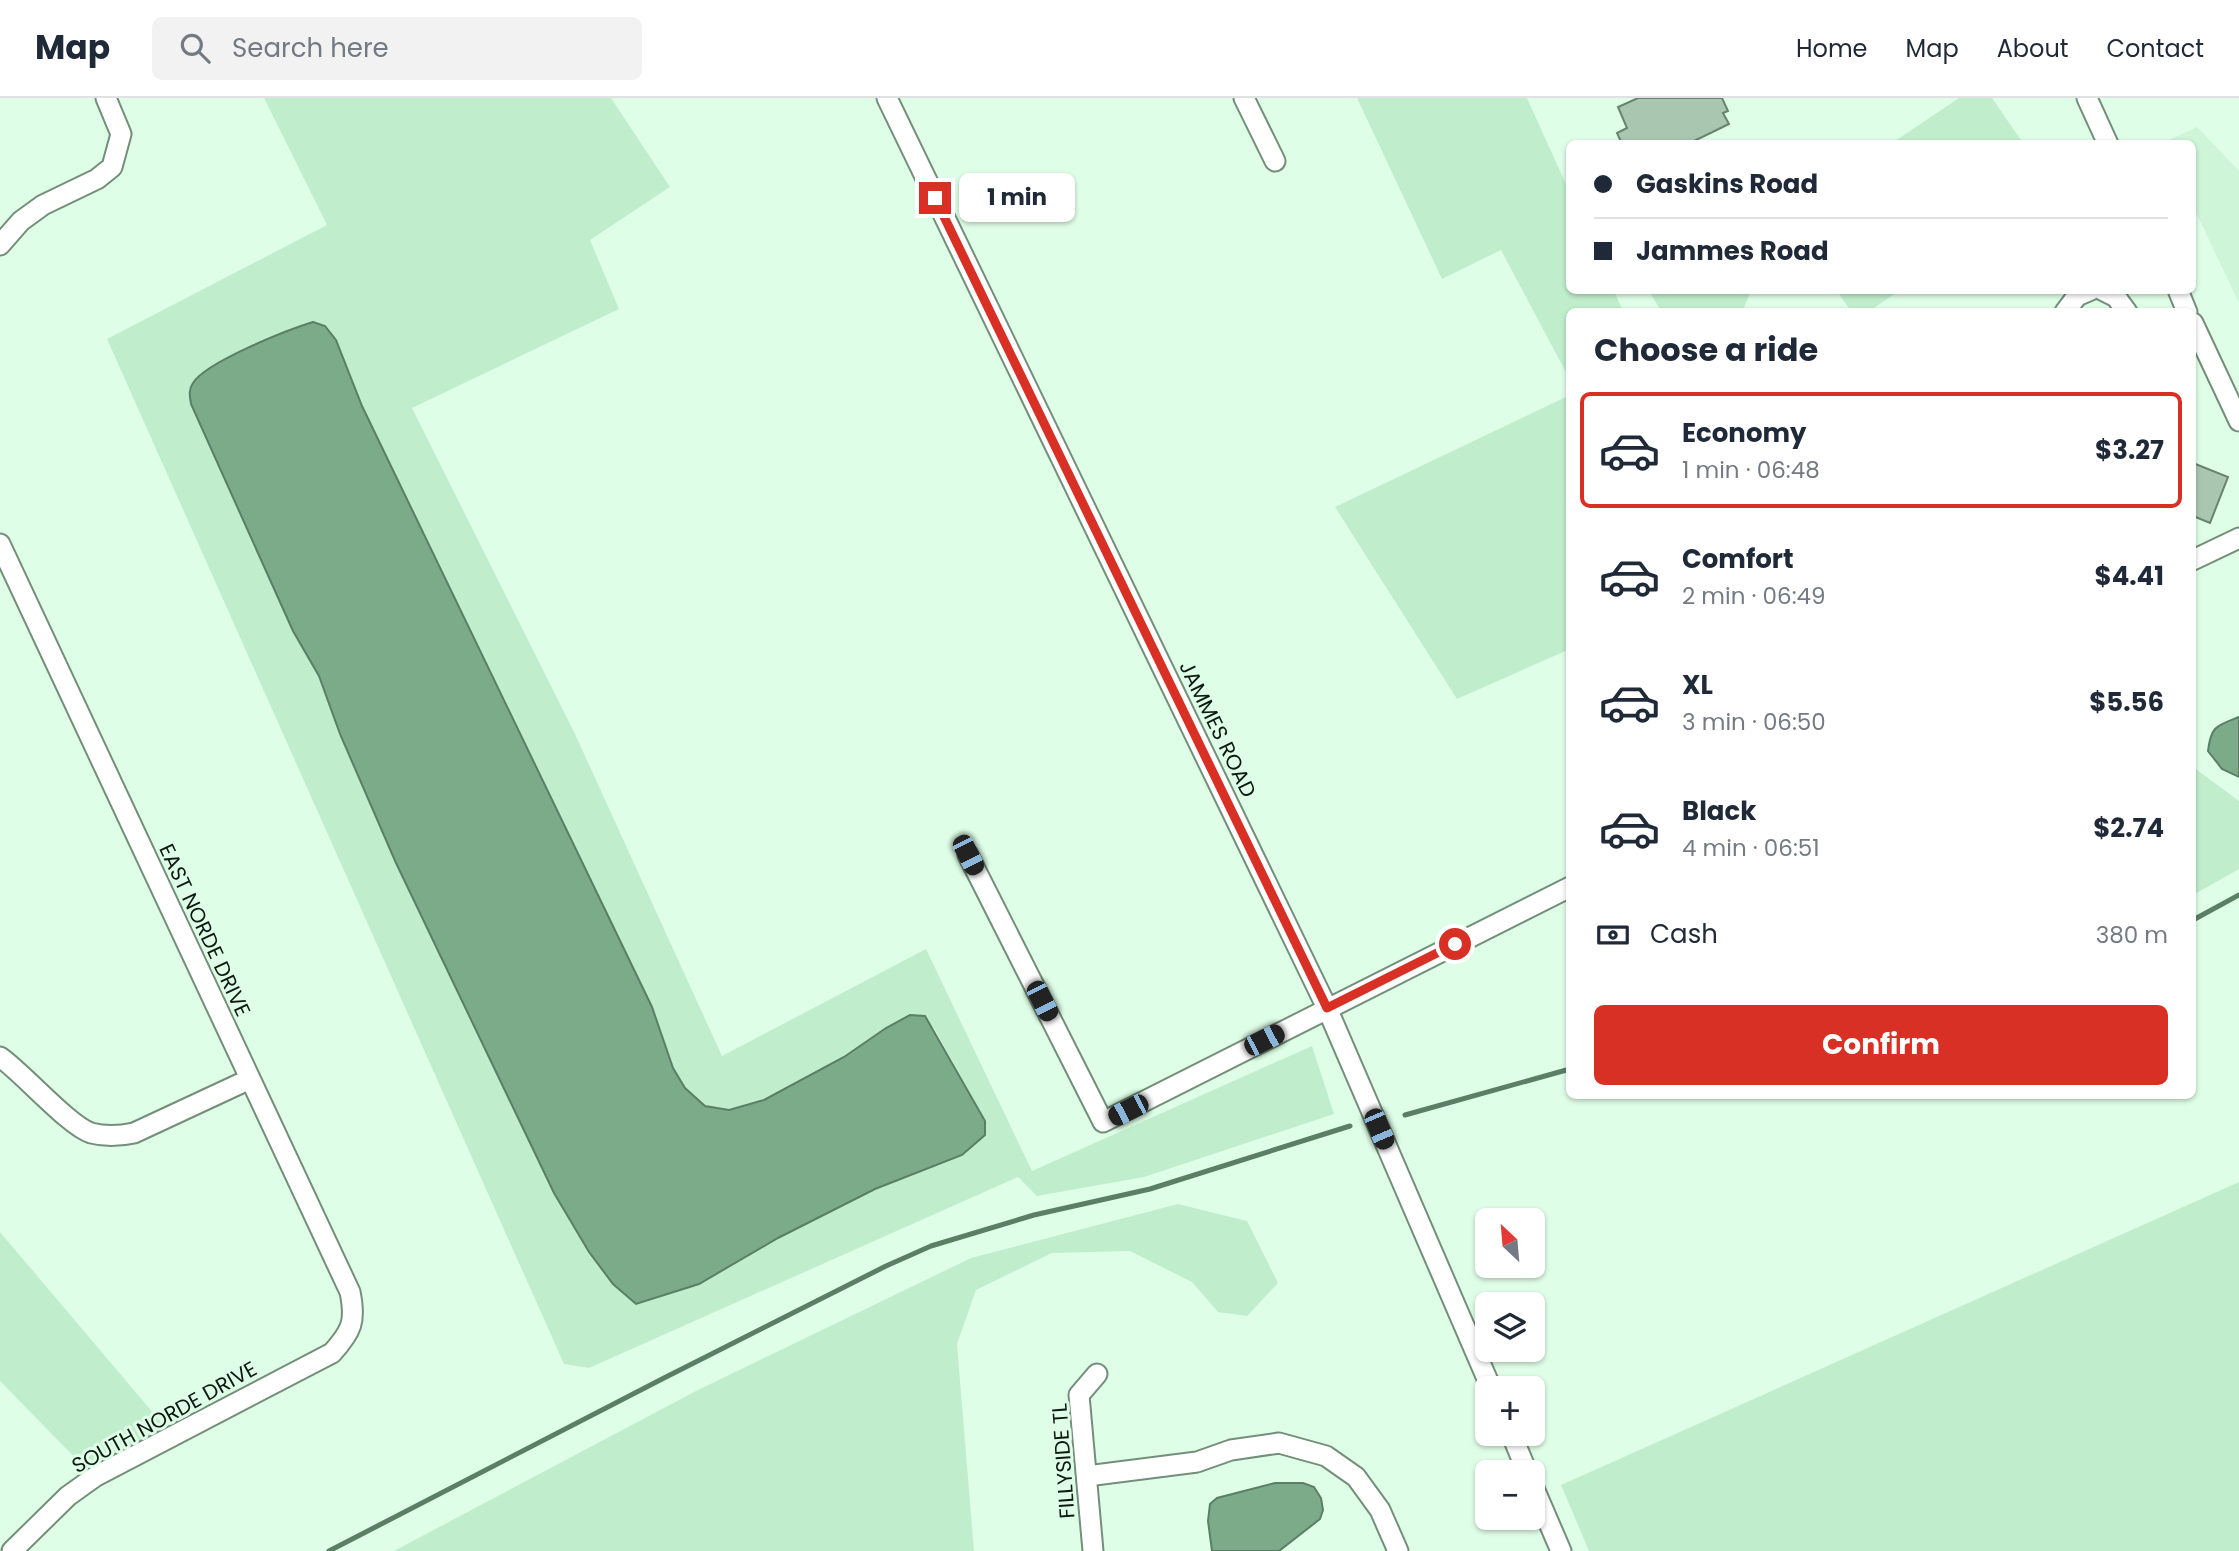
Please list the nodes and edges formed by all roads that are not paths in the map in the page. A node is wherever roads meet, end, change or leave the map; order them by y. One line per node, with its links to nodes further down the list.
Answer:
1 (106, 98): 7 (street)
2 (887, 98): 19 (street, JAMMES ROAD)
3 (1244, 98): 6 (street)
4 (2087, 98): 5 (street)
5 (2106, 140)
6 (1275, 161)
7 (0, 246)
8 (2087, 294): 10 (street)
9 (2109, 294): 11 (street)
10 (2068, 308)
11 (2124, 308)
12 (2196, 329): 13 (street)
13 (2239, 421)
14 (2239, 538): 16 (street)
15 (0, 544): 21 (street, EAST NORDE DRIVE)
16 (2196, 559)
17 (968, 855): 19 (street)
18 (1566, 889): 19 (street)
19 (1327, 1008): 24 (street, JAMMES ROAD)
20 (0, 1057): 21 (street)
21 (250, 1079): 22 (street, EAST NORDE DRIVE)
22 (346, 1338): 27 (street, SOUTH NORDE DRIVE)
23 (1097, 1374): 25 (street, FILLYSIDE TL)
24 (1486, 1376)
25 (1087, 1476): 28 (street, FILLYSIDE TL); 29 (street)
26 (1545, 1514): 30 (street)
27 (12, 1551)
28 (1093, 1551)
29 (1398, 1551)
30 (1561, 1551)

